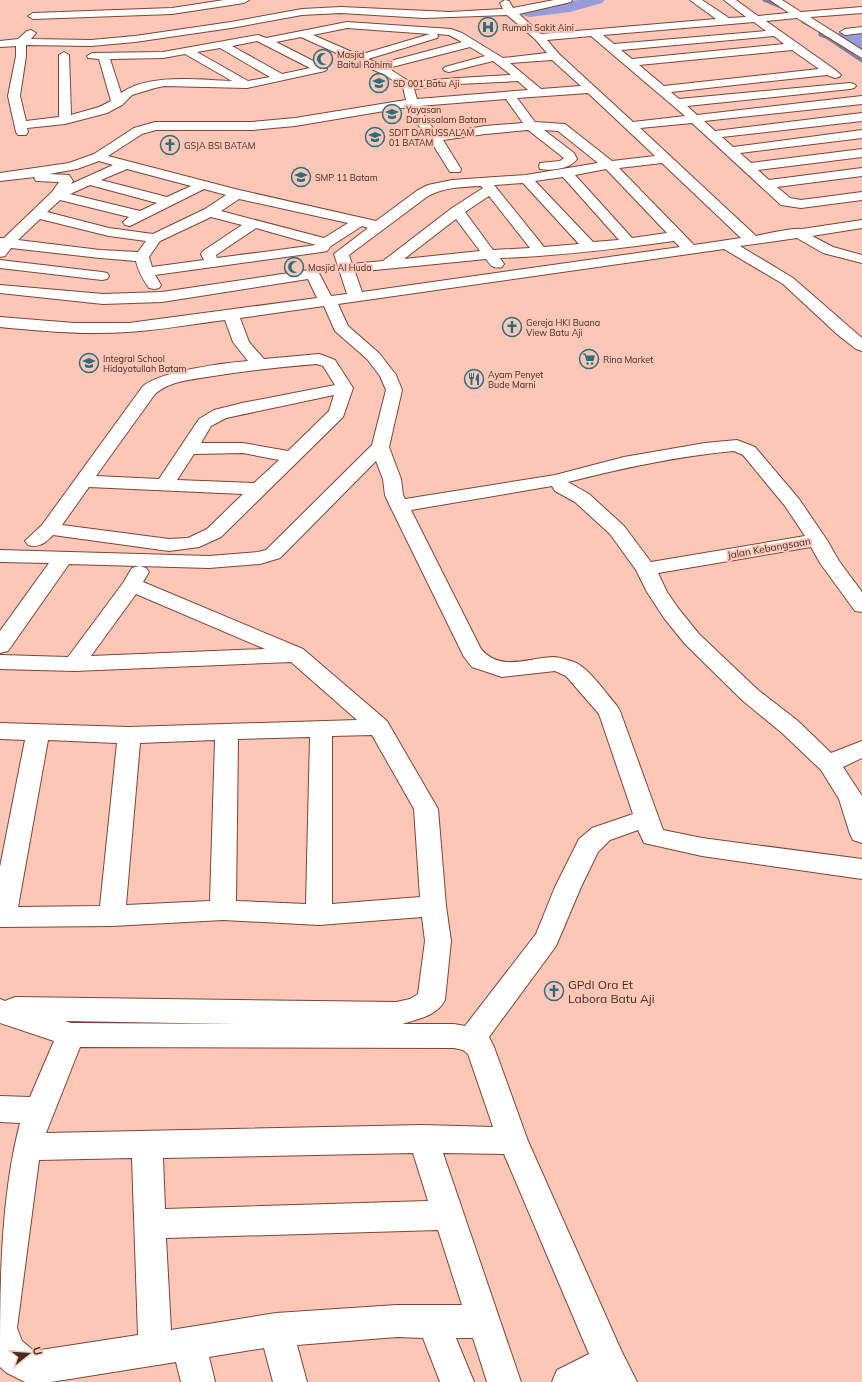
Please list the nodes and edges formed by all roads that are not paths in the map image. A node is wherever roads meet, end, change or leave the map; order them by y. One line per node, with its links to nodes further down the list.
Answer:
1 (79, 0): 17 (street)
2 (124, 0): 15 (street)
3 (171, 0): 13 (street)
4 (244, 0): 9 (street)
5 (567, 0): 12 (street)
6 (695, 0): 21 (street)
7 (729, 0): 20 (street)
8 (775, 0): 19 (street)
9 (222, 2): 13 (street)
10 (35, 5): 18 (street)
11 (299, 6): 12 (street); 24 (street); 26 (street)
12 (506, 6): 38 (street)
13 (172, 11): 15 (street); 26 (street)
14 (861, 11): 19 (street)
15 (122, 12): 16 (street)
16 (97, 14): 17 (street); 23 (street)
17 (74, 15): 18 (street)
18 (33, 16): 32 (street)
19 (801, 16): 20 (street); 56 (street)
20 (755, 18): 21 (street); 35 (street)
21 (726, 21): 22 (street)
22 (692, 24): 25 (street); 40 (street)
23 (97, 25)
24 (231, 25): 41 (street); 42 (street)
25 (656, 27): 27 (street); 43 (street)
26 (167, 28): 29 (street)
27 (596, 28): 38 (street); 51 (street)
28 (410, 29): 30 (street); 36 (street); 39 (street)
29 (112, 30)
30 (423, 30): 37 (street); 44 (street)
31 (862, 30): 34 (street)
32 (32, 32): 33 (street); 42 (street)
33 (69, 32)
34 (845, 32)
35 (778, 33): 40 (street); 49 (street)
36 (304, 35): 41 (street); 50 (street)
37 (433, 36): 48 (street); 64 (street)
38 (539, 37): 61 (street)
39 (371, 38)
40 (712, 38): 43 (street); 53 (street)
41 (261, 39): 47 (street); 74 (street)
42 (21, 42): 45 (street); 57 (street)
43 (676, 42): 51 (street); 62 (street)
44 (471, 43): 48 (street); 66 (street)
45 (0, 44)
46 (348, 44): 50 (street)
47 (222, 45): 52 (street); 74 (street)
48 (457, 46): 69 (street)
49 (795, 46): 53 (street); 63 (street)
50 (332, 48): 64 (street)
51 (611, 48): 67 (street)
52 (183, 52): 60 (street); 77 (street); 78 (street)
53 (731, 52): 62 (street)
54 (50, 55): 55 (street)
55 (72, 55): 59 (street); 97 (street)
56 (862, 55)
57 (21, 56): 58 (street); 85 (street)
58 (35, 56)
59 (104, 56): 60 (street); 91 (street)
60 (144, 56): 73 (street)
61 (555, 56): 66 (street); 81 (street)
62 (696, 56): 67 (street); 68 (street)
63 (812, 58): 65 (street); 70 (street)
64 (356, 59): 69 (street)
65 (797, 60)
66 (500, 61): 75 (street); 76 (street)
67 (628, 63): 72 (street)
68 (708, 64)
69 (377, 68): 79 (street)
70 (830, 71): 80 (street); 82 (street)
71 (659, 74): 72 (street)
72 (643, 76): 82 (street)
73 (150, 78): 77 (street); 91 (street)
74 (281, 78): 78 (street)
75 (519, 78): 76 (street); 83 (street)
76 (458, 81): 79 (street); 88 (street)
77 (193, 84): 78 (street)
78 (246, 85)
79 (408, 86): 92 (street)
80 (850, 86): 84 (street); 93 (street)
81 (592, 89): 83 (street); 100 (street)
82 (661, 90): 93 (street)
83 (538, 93): 86 (street)
84 (862, 94)
85 (14, 96): 87 (street); 97 (street)
86 (510, 96): 88 (street); 99 (street)
87 (0, 97)
88 (475, 98): 89 (street)
89 (456, 100): 92 (street); 94 (street)
90 (862, 100): 96 (street)
91 (118, 103): 97 (street)
92 (411, 103): 104 (street); 108 (street)
93 (678, 104): 96 (street)
94 (466, 110)
95 (862, 117): 103 (street)
96 (695, 119): 100 (street); 103 (street)
97 (65, 120)
98 (475, 120): 101 (street)
99 (531, 126): 101 (street); 112 (street); 114 (street)
100 (629, 126): 109 (street)
101 (485, 130): 104 (street)
102 (862, 134): 105 (street)
103 (712, 135): 106 (street)
104 (435, 138): 115 (street)
105 (769, 146): 106 (street); 110 (street)
106 (730, 151): 113 (street)
107 (862, 153): 110 (street)
108 (98, 157): 111 (street); 119 (street)
109 (665, 159): 112 (street); 151 (street)
110 (790, 162): 113 (street)
111 (124, 165): 123 (street); 127 (street)
112 (609, 165): 117 (street); 121 (street)
113 (749, 167): 126 (street)
114 (538, 168)
115 (455, 169)
116 (862, 172): 118 (street)
117 (567, 173): 120 (street); 129 (street)
118 (844, 174): 126 (street); 130 (street)
119 (0, 177)
120 (526, 178): 128 (street); 156 (street)
121 (623, 179): 124 (street); 149 (street)
122 (0, 181): 132 (street)
123 (88, 181): 132 (street); 134 (street)
124 (608, 181)
125 (593, 183): 129 (street)
126 (767, 184): 133 (street)
127 (202, 185): 131 (street); 134 (street)
128 (487, 185): 135 (street); 144 (street); 158 (street)
129 (578, 185): 153 (street)
130 (862, 191)
131 (237, 194): 136 (street); 139 (street)
132 (57, 195): 137 (street); 138 (street)
133 (862, 196)
134 (169, 202): 138 (street)
135 (457, 211): 148 (street); 160 (street)
136 (210, 212): 141 (street); 150 (street)
137 (36, 214): 140 (street); 143 (street)
138 (142, 216): 145 (street)
139 (359, 222): 144 (street); 152 (street)
140 (26, 224): 143 (street); 155 (street)
141 (253, 224): 147 (street); 166 (street)
142 (862, 224): 146 (street)
143 (86, 226): 145 (street)
144 (379, 226): 168 (street)
145 (109, 232): 150 (street)
146 (798, 232): 151 (street); 163 (street)
147 (289, 233): 152 (street); 162 (street)
148 (428, 233): 164 (street); 167 (street)
149 (678, 236): 153 (street); 157 (street)
150 (155, 238): 161 (street)
151 (752, 240): 154 (street)
152 (326, 243): 162 (street)
153 (629, 243): 156 (street)
154 (726, 244): 157 (street); 180 (street)
155 (2, 246): 159 (street)
156 (590, 247): 158 (street)
157 (691, 250): 170 (street)
158 (540, 252): 160 (street)
159 (100, 254): 161 (street); 171 (street)
160 (491, 256): 164 (street); 170 (street)
161 (142, 257): 169 (street)
162 (259, 257): 166 (street)
163 (862, 259)
164 (441, 260): 167 (street)
165 (0, 264): 171 (street)
166 (213, 264): 169 (street)
167 (388, 264): 168 (street)
168 (345, 269): 174 (street)
169 (146, 272): 173 (street)
170 (503, 273): 174 (street)
171 (102, 276): 175 (street)
172 (0, 289): 175 (street)
173 (162, 297): 175 (street); 176 (street); 179 (street)
174 (356, 297): 176 (street)
175 (103, 300)
176 (327, 301): 177 (street); 184 (street)
177 (232, 316): 179 (street); 181 (street)
178 (0, 322): 179 (street)
179 (180, 322)
180 (862, 346)
181 (260, 364): 182 (street); 189 (street)
182 (345, 388): 183 (street); 186 (street)
183 (315, 434): 185 (street); 187 (street)
184 (380, 447): 192 (street); 198 (street)
185 (243, 448): 186 (street); 187 (street)
186 (188, 449): 190 (street)
187 (291, 457): 191 (street)
188 (556, 480): 192 (street); 194 (street, Jalan Kebangsaan); 199 (street)
189 (85, 481): 190 (street); 193 (street)
190 (166, 483): 191 (street)
191 (258, 489): 193 (street)
192 (399, 506): 214 (street)
193 (49, 529): 195 (street)
194 (817, 540): 199 (street, Jalan Kebangsaan); 201 (street)
195 (35, 542)
196 (0, 556): 197 (street)
197 (64, 557): 198 (street); 202 (street)
198 (144, 560): 200 (street)
199 (646, 569): 213 (street)
200 (132, 585): 203 (street); 205 (street)
201 (862, 606)
202 (0, 646)
203 (296, 654): 205 (street); 206 (street)
204 (0, 662): 205 (street)
205 (74, 664)
206 (379, 727): 207 (street); 217 (street)
207 (321, 729): 210 (street); 219 (street)
208 (0, 731): 209 (street)
209 (38, 732): 211 (street); 221 (street)
210 (227, 732): 211 (street); 218 (street)
211 (129, 735): 220 (street)
212 (862, 749): 213 (street)
213 (829, 764): 215 (street)
214 (646, 819): 216 (street); 224 (street)
215 (862, 834)
216 (862, 869)
217 (432, 906): 219 (street); 222 (street)
218 (223, 910): 219 (street); 220 (street)
219 (319, 915)
220 (112, 916): 221 (street)
221 (1, 917)
222 (0, 1010): 223 (street)
223 (71, 1035): 224 (street); 226 (street)
224 (471, 1039): 228 (street)
225 (0, 1109): 226 (street)
226 (39, 1110): 230 (street)
227 (423, 1139): 228 (street); 229 (street); 231 (street)
228 (513, 1141): 238 (street)
229 (148, 1145): 230 (street); 232 (street)
230 (26, 1147): 237 (street)
231 (447, 1215): 232 (street); 234 (street)
232 (150, 1224): 237 (street)
233 (433, 1321): 234 (street); 235 (street); 241 (street)
234 (484, 1322): 242 (street)
235 (276, 1330): 236 (street); 240 (street)
236 (189, 1344): 237 (street); 239 (street)
237 (156, 1349)
238 (615, 1372): 243 (street)
239 (198, 1382)
240 (290, 1382)
241 (457, 1382)
242 (504, 1382)
243 (569, 1382)

